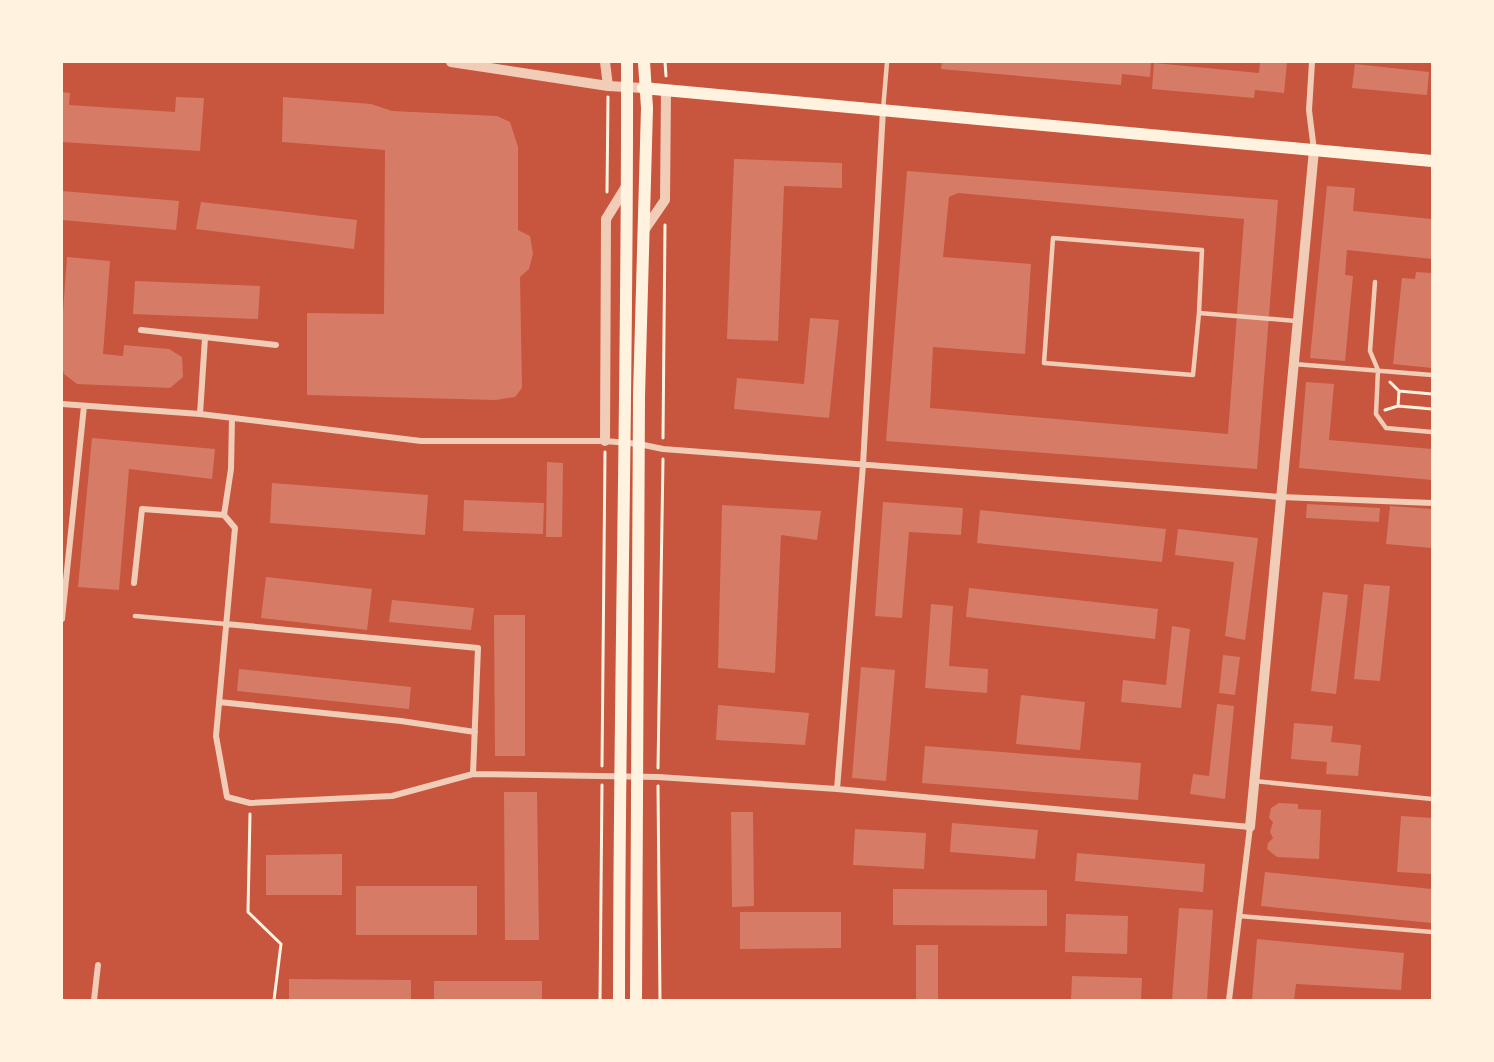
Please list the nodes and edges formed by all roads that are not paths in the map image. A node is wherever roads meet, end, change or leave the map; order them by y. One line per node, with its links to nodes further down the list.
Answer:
1 (451, 62): 7 (street)
2 (605, 62): 7 (street)
3 (627, 62): 8 (main road)
4 (644, 62): 9 (main road)
5 (887, 62): 11 (lane)
6 (1312, 62): 12 (street)
7 (608, 86): 8 (street)
8 (628, 87): 9 (street); 14 (main road)
9 (644, 88): 10 (main road); 15 (main road)
10 (666, 90): 11 (main road); 15 (street)
11 (884, 110): 12 (main road); 32 (street)
12 (1314, 150): 13 (main road); 18 (street)
13 (1432, 161)
14 (627, 185): 30 (street); 31 (main road)
15 (643, 232): 31 (main road)
16 (1375, 282): 23 (lane)
17 (1199, 313): 17 (lane); 18 (lane)
18 (1298, 322): 22 (street)
19 (141, 330): 20 (street)
20 (205, 338): 21 (street); 27 (street)
21 (276, 345)
22 (1294, 364): 23 (lane); 33 (street)
23 (1378, 370): 24 (lane); 29 (lane)
24 (1432, 375)
25 (62, 404): 26 (street)
26 (84, 406): 27 (street); 38 (street)
27 (200, 414): 28 (street)
28 (232, 418): 30 (street); 35 (street)
29 (1432, 432)
30 (605, 441): 31 (street)
31 (633, 443): 32 (street); 43 (main road); 44 (main road)
32 (863, 465): 33 (street); 46 (street)
33 (1281, 496): 34 (street); 45 (street)
34 (1432, 503)
35 (224, 515): 36 (street); 39 (street)
36 (134, 583)
37 (135, 616): 39 (lane)
38 (62, 619)
39 (226, 624): 40 (street); 41 (street)
40 (219, 702): 41 (street); 42 (street)
41 (475, 732): 42 (street)
42 (473, 774): 43 (street)
43 (619, 778): 44 (street); 53 (main road)
44 (637, 778): 46 (street); 54 (main road)
45 (1254, 781): 47 (lane); 48 (street)
46 (837, 789): 48 (street)
47 (1432, 799)
48 (1250, 827): 49 (street)
49 (1239, 916): 50 (lane); 55 (street)
50 (1432, 932)
51 (98, 965): 52 (street)
52 (94, 1000)
53 (619, 1000)
54 (636, 1000)
55 (1229, 1000)

